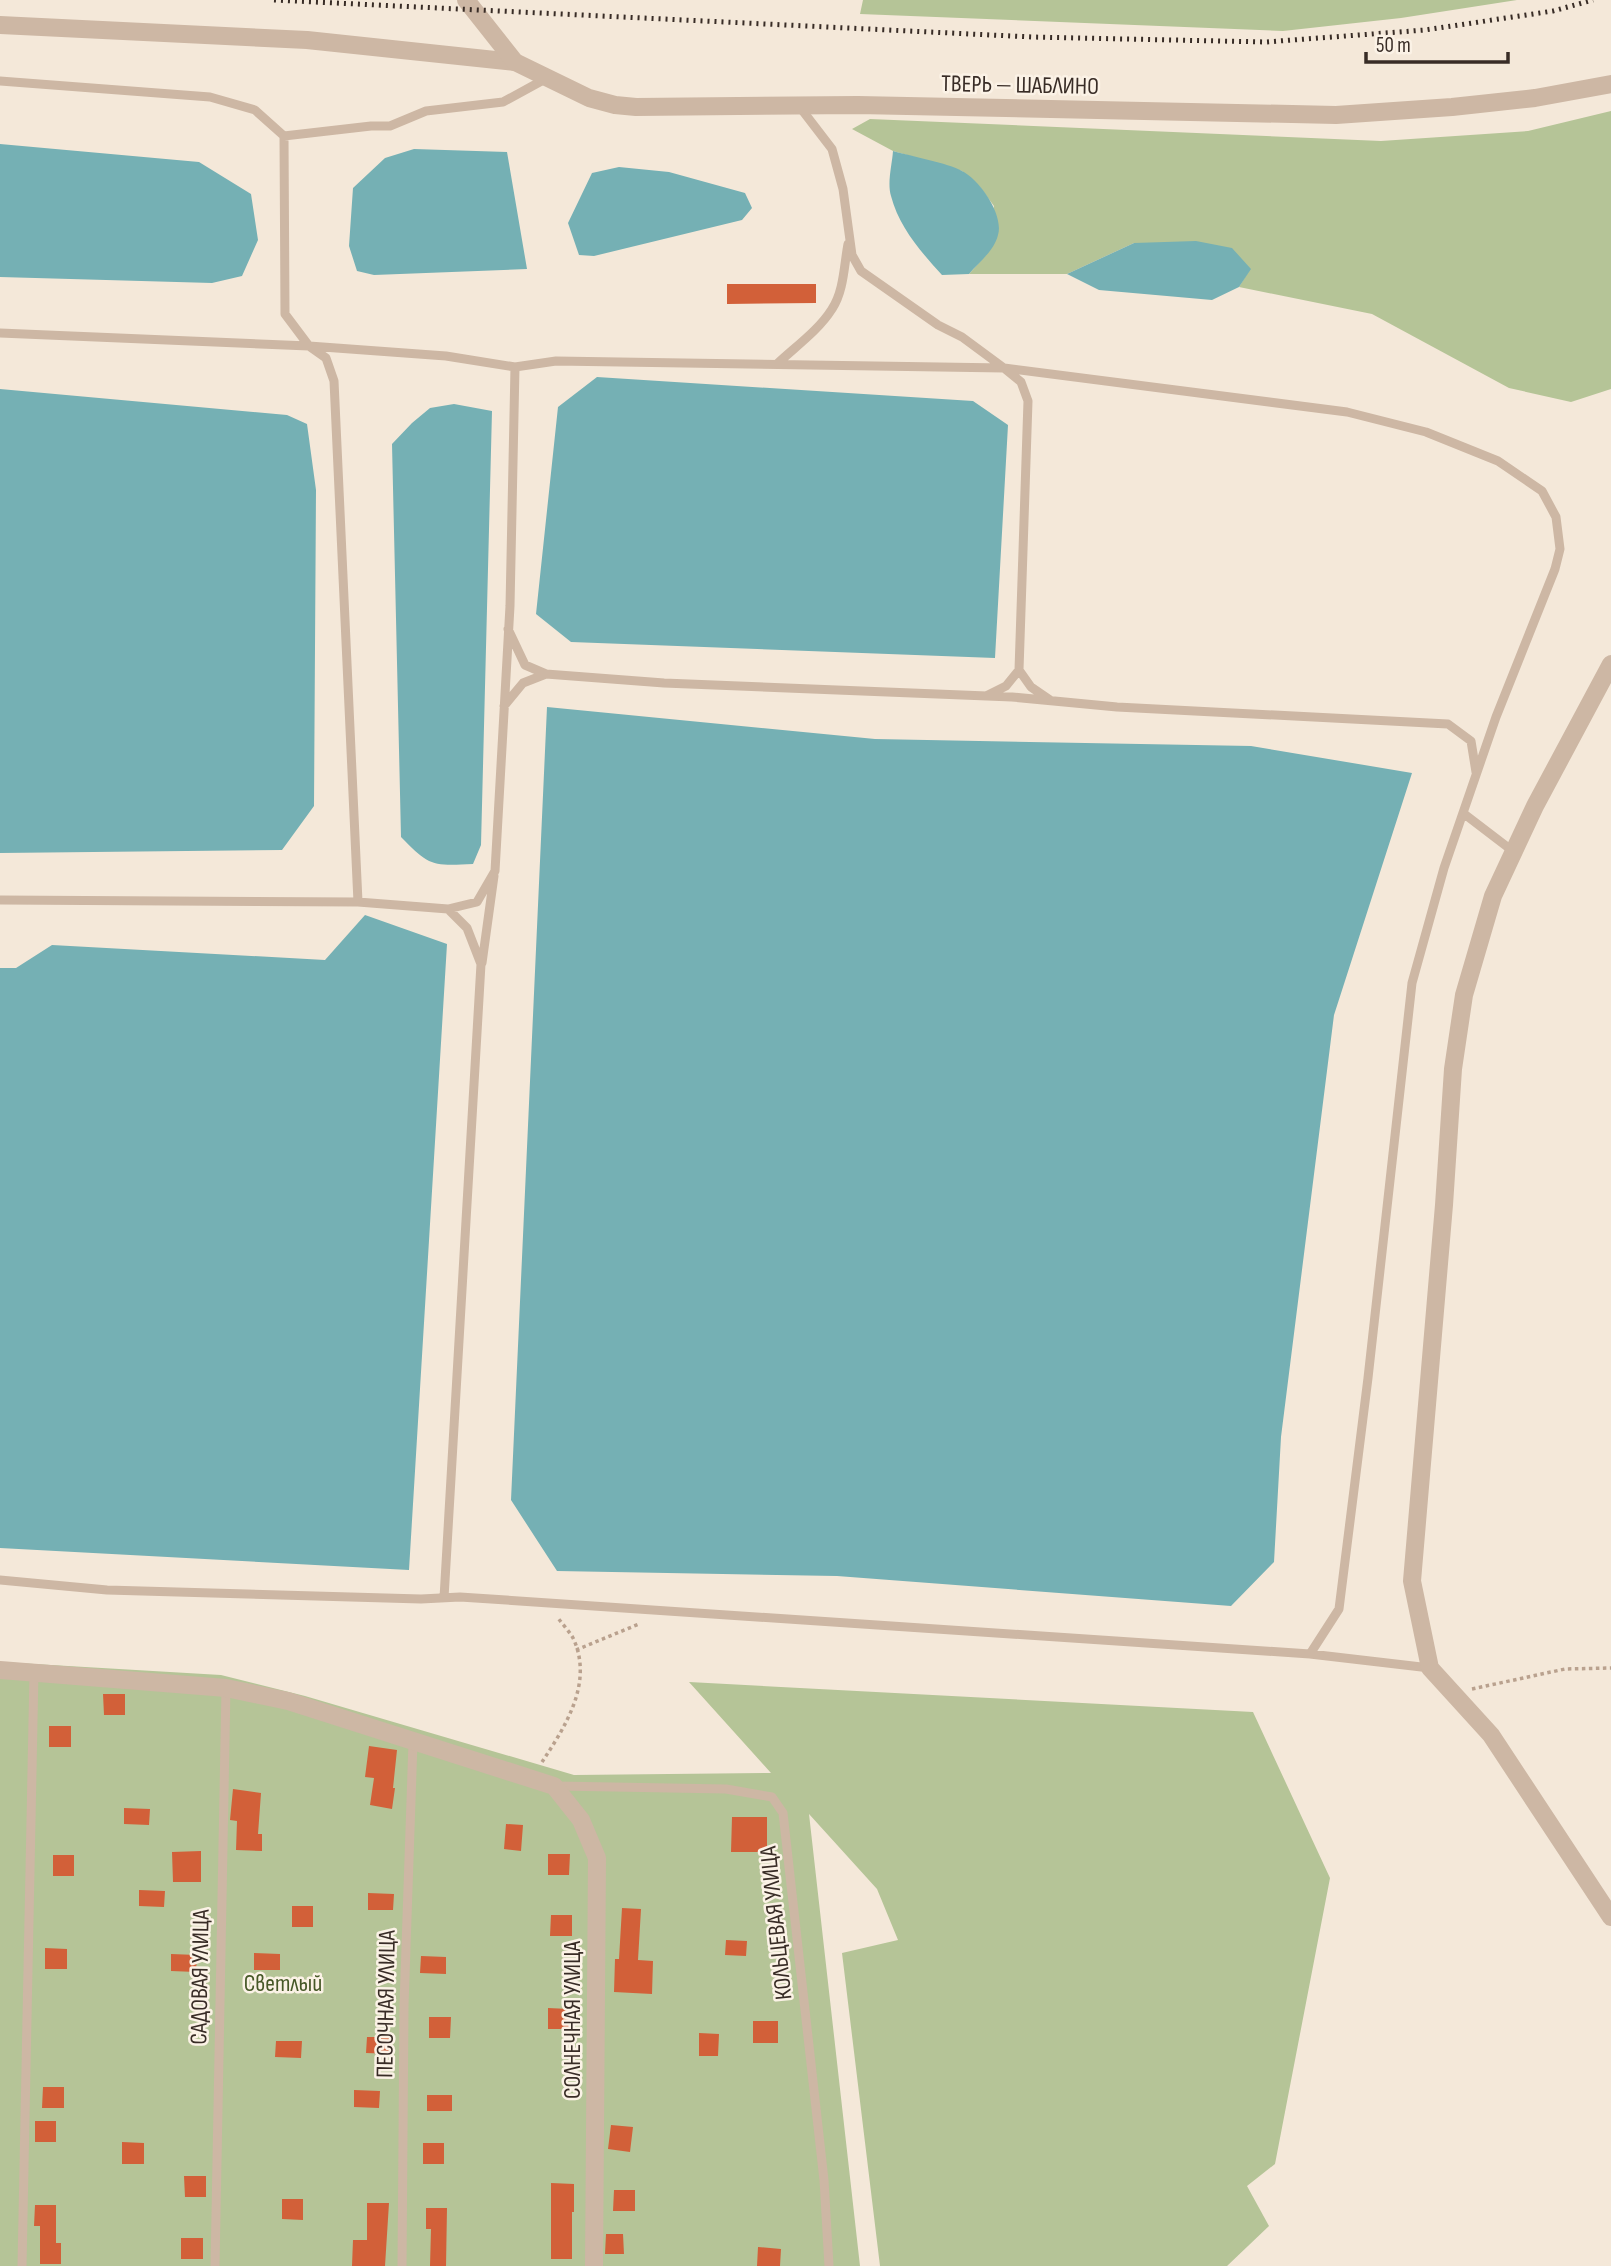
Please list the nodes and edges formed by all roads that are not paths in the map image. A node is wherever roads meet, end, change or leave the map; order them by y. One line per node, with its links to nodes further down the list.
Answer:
1 (466, 0): 3 (street, ТВЕРЬ — ШАБЛИНО)
2 (0, 25): 3 (street)
3 (515, 62): 4 (street, ТВЕРЬ — ШАБЛИНО)
4 (547, 78): 7 (street, ТВЕРЬ — ШАБЛИНО); 8 (lane)
5 (0, 81): 8 (lane)
6 (1611, 84): 7 (street, ТВЕРЬ — ШАБЛИНО)
7 (799, 106): 9 (lane)
8 (284, 136): 11 (lane)
9 (849, 235): 12 (lane); 14 (lane)
10 (0, 333): 11 (lane)
11 (309, 346): 13 (lane); 27 (lane)
12 (777, 364): 13 (lane); 14 (lane)
13 (515, 367): 15 (lane)
14 (1004, 368): 17 (lane); 22 (lane)
15 (508, 629): 18 (lane); 21 (lane)
16 (1611, 664): 24 (street)
17 (1018, 670): 19 (lane); 20 (lane)
18 (546, 674): 19 (lane); 21 (lane)
19 (986, 696): 20 (lane)
20 (1051, 701): 22 (lane)
21 (503, 708): 25 (lane)
22 (1476, 774): 23 (lane)
23 (1463, 813): 24 (lane); 32 (lane)
24 (1514, 852): 33 (street)
25 (495, 871): 28 (lane); 29 (lane)
26 (0, 900): 27 (lane)
27 (358, 902): 28 (lane)
28 (448, 909): 29 (lane)
29 (481, 964): 31 (lane)
30 (0, 1580): 31 (lane)
31 (444, 1598): 32 (lane)
32 (1311, 1654): 33 (lane)
33 (1430, 1668): 39 (street)
34 (0, 1670): 35 (street)
35 (34, 1672): 36 (street); 40 (lane)
36 (226, 1688): 37 (street); 41 (lane, САДОВАЯ УЛИЦА)
37 (413, 1742): 38 (street); 42 (lane, ПЕСОЧНАЯ УЛИЦА)
38 (554, 1786): 43 (street, СОЛНЕЧНАЯ УЛИЦА); 44 (lane, КОЛЬЦЕВАЯ УЛИЦА)
39 (1611, 1917)
40 (22, 2266)
41 (215, 2266)
42 (402, 2266)
43 (594, 2266)
44 (829, 2266)

